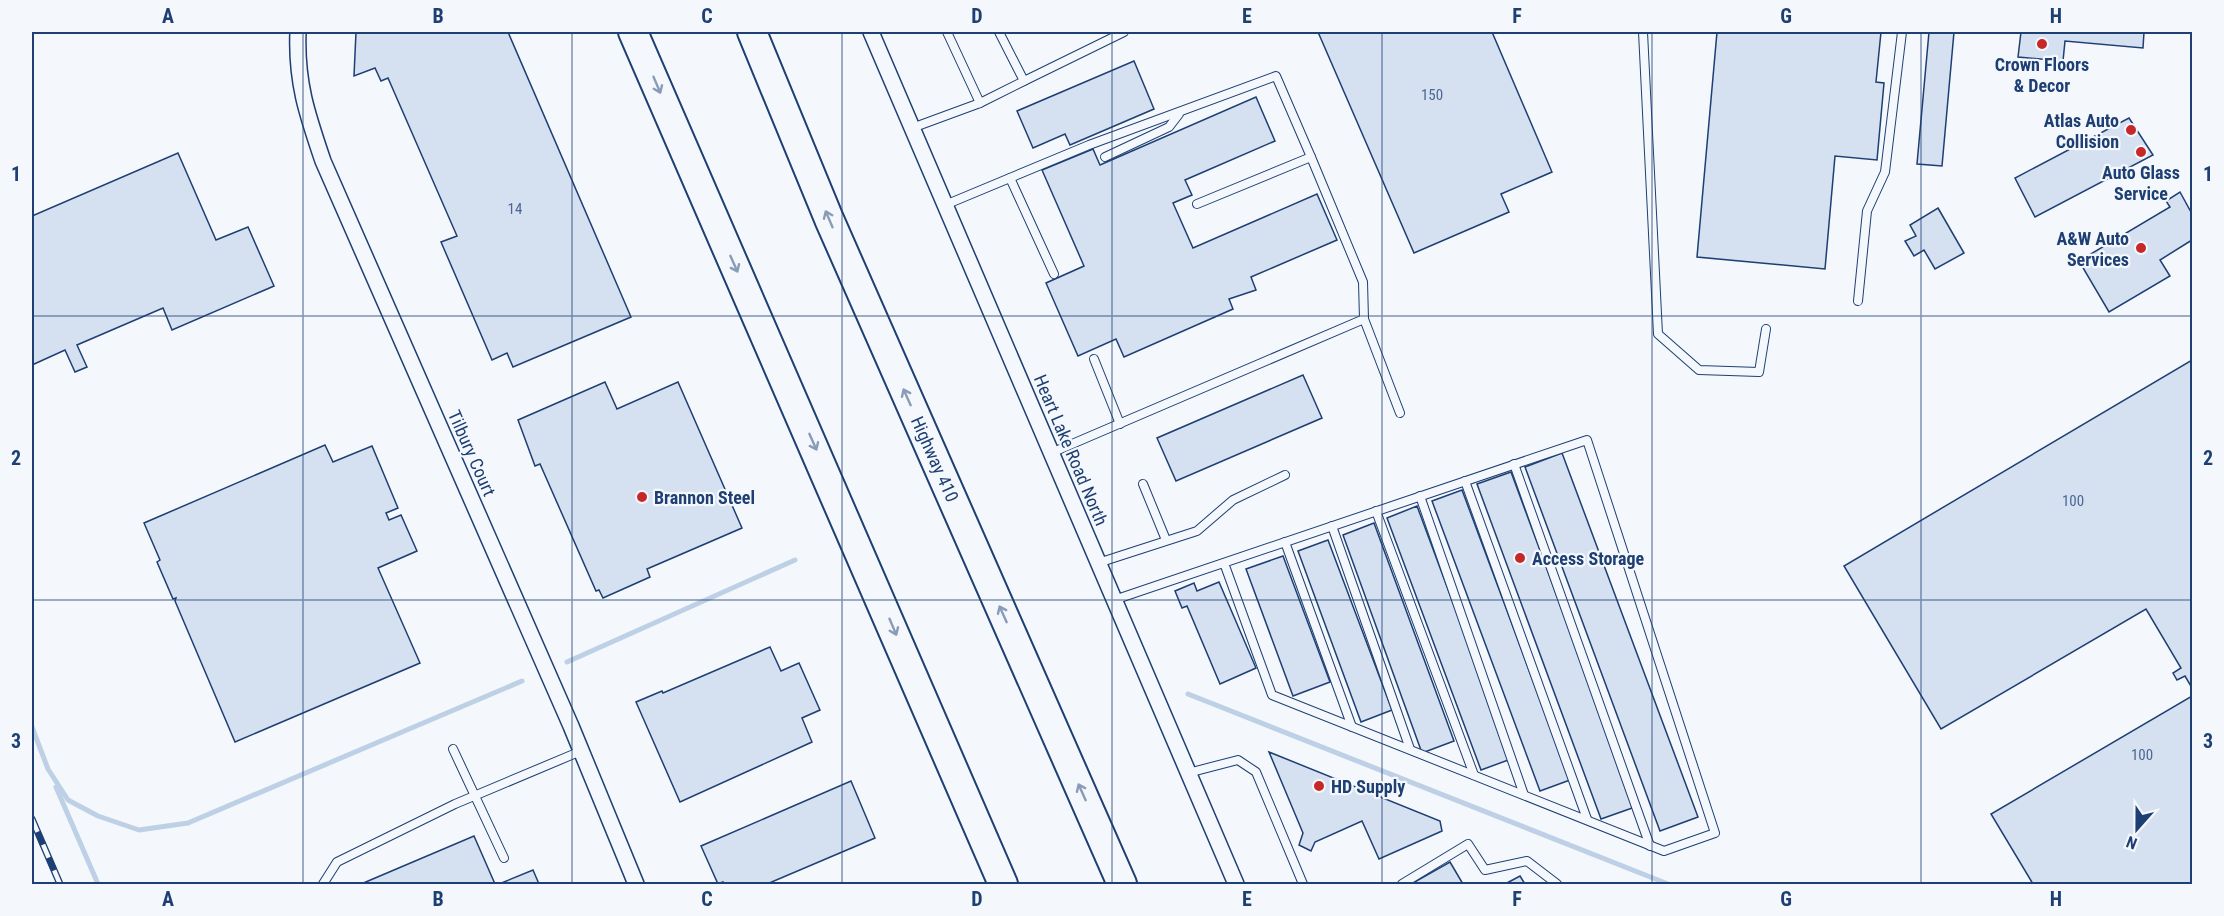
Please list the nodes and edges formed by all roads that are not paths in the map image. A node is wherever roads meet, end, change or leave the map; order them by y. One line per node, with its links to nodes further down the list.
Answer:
1 (298, 32): 42 (street, Tilbury Court)
2 (633, 32): 45 (highway, one-way to 45)
3 (752, 32): 49 (highway, Highway 410, one-way to 3)
4 (871, 32): 13 (street, Heart Lake Road North)
5 (947, 32): 11 (lane)
6 (999, 32): 10 (lane)
7 (1124, 32): 10 (lane)
8 (1643, 32): 22 (lane)
9 (1902, 32): 20 (lane)
10 (1024, 81): 11 (lane)
11 (980, 103): 13 (lane)
12 (1180, 113): 14 (lane); 15 (lane); 16 (lane)
13 (912, 128): 18 (street, Heart Lake Road North)
14 (1105, 157)
15 (1311, 157): 17 (lane); 21 (lane)
16 (1010, 178): 18 (lane); 19 (lane)
17 (1197, 204)
18 (945, 205): 26 (street, Heart Lake Road North)
19 (1054, 274)
20 (1858, 301)
21 (1364, 319): 24 (lane); 25 (lane)
22 (1766, 329)
23 (1094, 359): 25 (lane)
24 (1400, 413)
25 (1120, 424): 26 (lane)
26 (1051, 453): 36 (street, Heart Lake Road North)
27 (1514, 464): 29 (lane); 50 (lane); 50 (lane)
28 (1285, 475): 34 (lane)
29 (1465, 481): 31 (lane); 48 (lane)
30 (1143, 484): 34 (lane)
31 (1420, 496): 32 (lane); 46 (lane)
32 (1376, 511): 33 (lane); 44 (lane)
33 (1332, 526): 35 (lane); 41 (lane)
34 (1166, 540): 36 (lane)
35 (1285, 542): 37 (lane); 39 (lane)
36 (1098, 563): 38 (street, Heart Lake Road North)
37 (1224, 563): 38 (lane); 39 (lane)
38 (1114, 600): 43 (street, Heart Lake Road North)
39 (1352, 727): 41 (lane)
40 (453, 748): 47 (lane)
41 (1410, 749): 44 (lane)
42 (581, 751): 47 (lane); 53 (street, Tilbury Court)
43 (1188, 773): 58 (street, Heart Lake Road North); 59 (lane)
44 (1474, 775): 46 (lane)
45 (962, 790): 54 (highway); 55 (highway)
46 (1524, 795): 48 (lane)
47 (474, 796): 51 (lane); 52 (lane)
48 (1587, 819): 50 (lane)
49 (1099, 832): 56 (highway, Highway 410); 57 (highway)
50 (1650, 846)
51 (504, 858)
52 (323, 885)
53 (636, 885)
54 (985, 885)
55 (1003, 885)
56 (1122, 885)
57 (1134, 885)
58 (1236, 885)
59 (1303, 885)
60 (1402, 885): 61 (lane)
61 (1557, 885)

